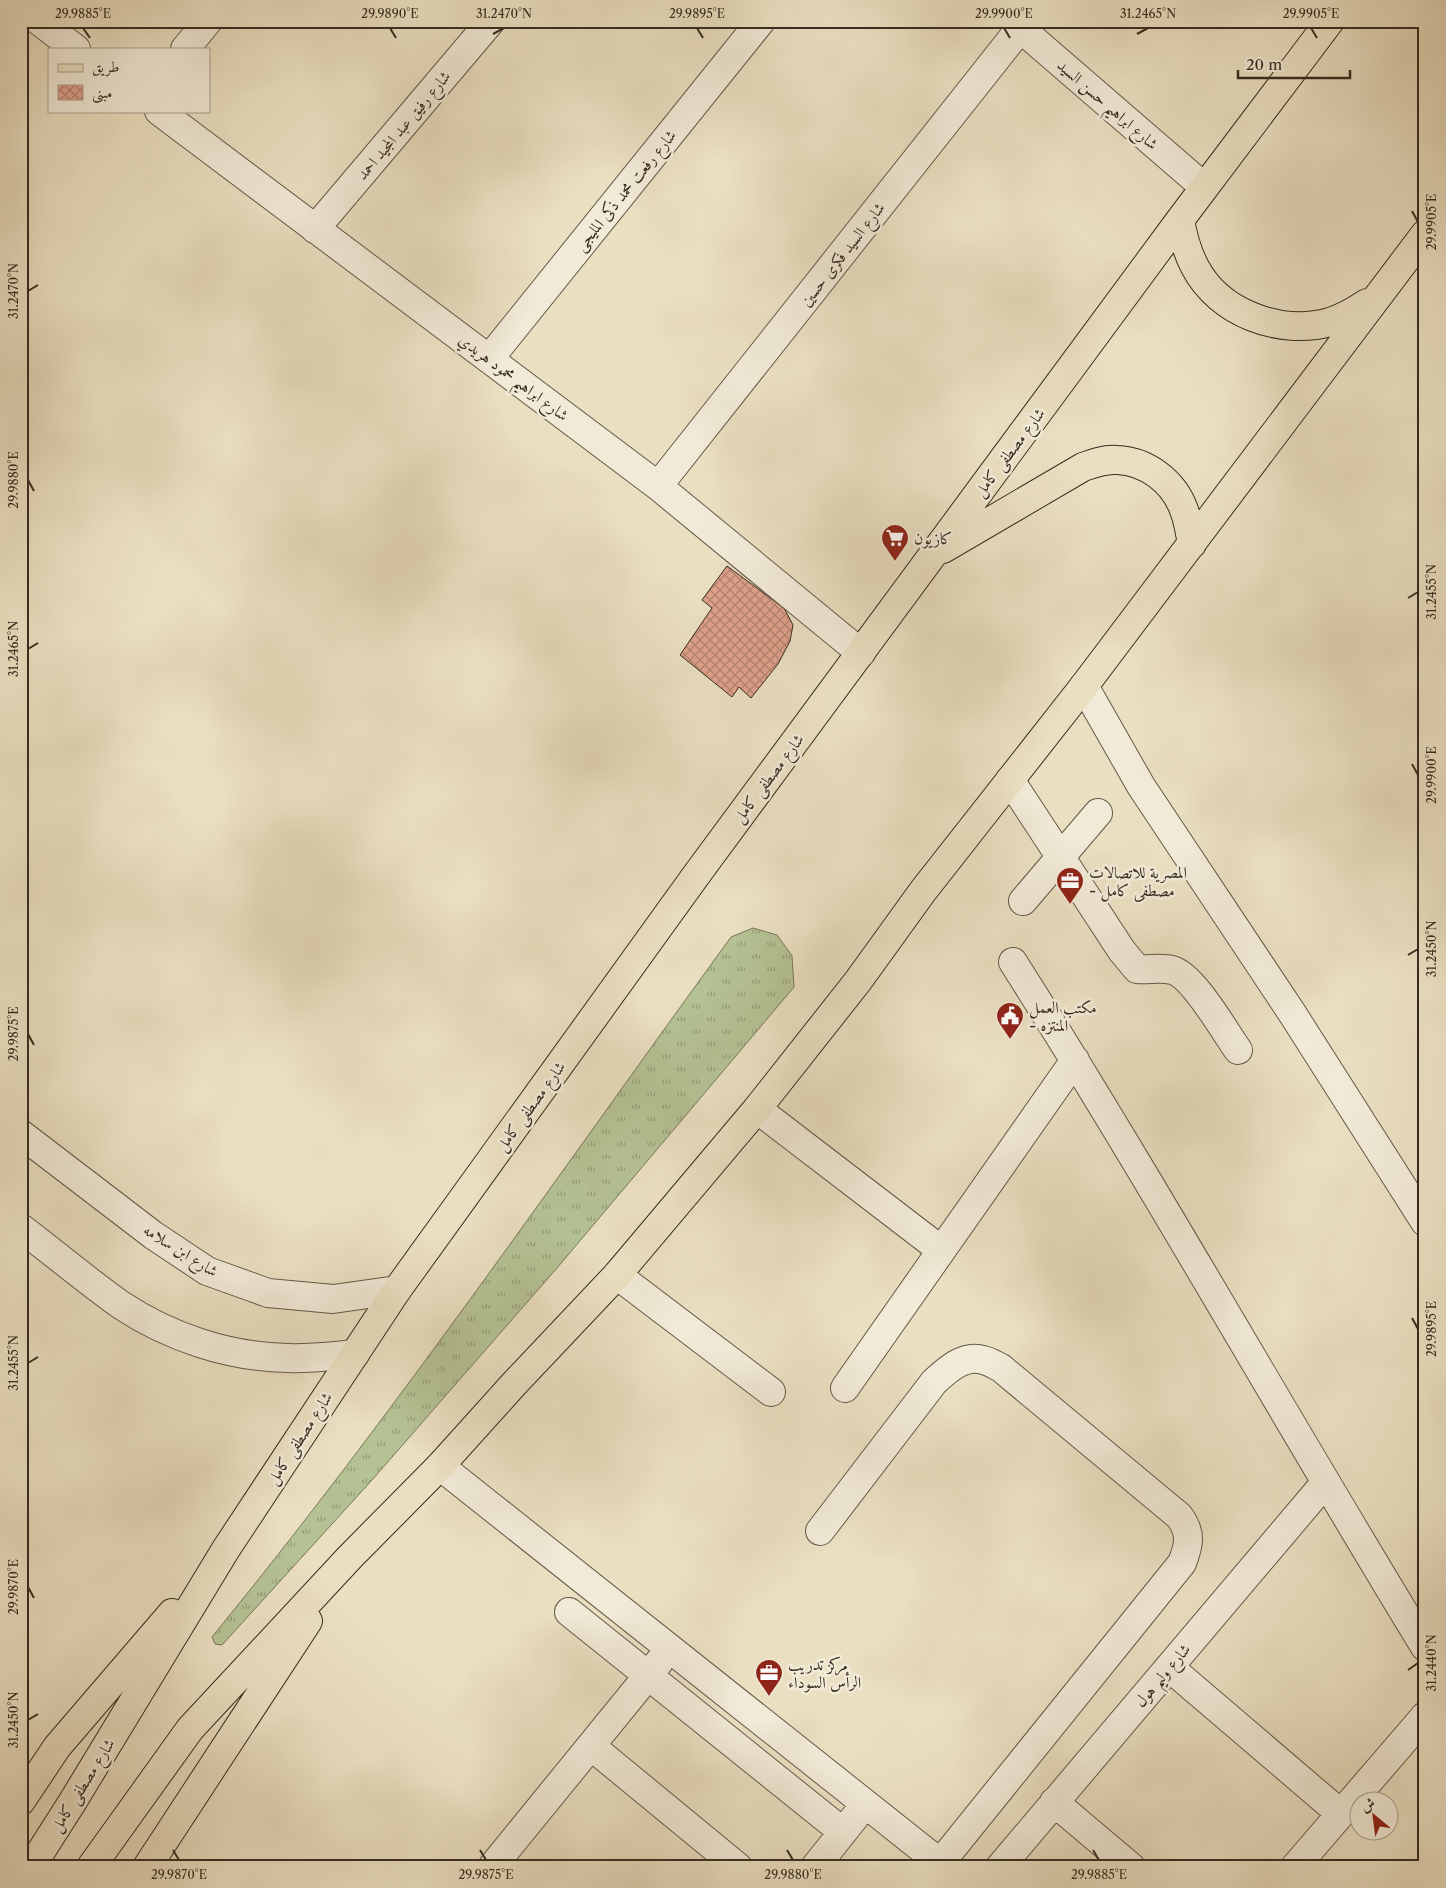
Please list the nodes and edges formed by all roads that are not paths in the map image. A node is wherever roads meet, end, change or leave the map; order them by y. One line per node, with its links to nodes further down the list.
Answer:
1 (39, 21): 7 (street)
2 (208, 21): 8 (street)
3 (491, 21): 12 (street, شارع رفيق عبد المجيد احمد)
4 (760, 21): 15 (street, شارع رفعت محمد ذكى المليجى)
5 (1330, 21): 10 (main road, شارع مصطفى كامل)
6 (1020, 24): 10 (street, شارع ابراهيم حسن السيد); 16 (street, شارع السيد فكرى حسين)
7 (75, 48)
8 (186, 48)
9 (160, 112): 12 (street, شارع ابراهيم محمود هريدي)
10 (1204, 187): 11 (main road, شارع مصطفى كامل)
11 (1180, 220): 14 (main road); 18 (main road, شارع مصطفى كامل)
12 (316, 229): 15 (street, شارع ابراهيم محمود هريدي)
13 (1425, 234): 14 (main road)
14 (1374, 298): 17 (main road)
15 (489, 359): 16 (street, شارع ابراهيم محمود هريدي)
16 (658, 486): 19 (street, شارع ابراهيم محمود هريدي)
17 (1192, 544): 18 (main road); 20 (main road)
18 (933, 555): 19 (main road, شارع مصطفى كامل)
19 (861, 653): 34 (main road, شارع مصطفى كامل)
20 (1084, 686): 21 (main road); 30 (street)
21 (1010, 780): 23 (street); 28 (main road)
22 (1098, 813): 23 (street)
23 (1060, 856): 24 (street); 26 (street)
24 (1023, 901)
25 (1013, 962): 27 (street)
26 (1238, 1050)
27 (1075, 1060): 32 (street); 39 (street)
28 (757, 1109): 32 (street); 33 (main road)
29 (21, 1134): 34 (street, شارع ابن سلامه)
30 (1425, 1222)
31 (21, 1228): 35 (street)
32 (942, 1250): 36 (street)
33 (617, 1275): 37 (street); 38 (main road)
34 (397, 1290): 35 (main road, شارع مصطفى كامل)
35 (355, 1354): 41 (main road, شارع مصطفى كامل)
36 (845, 1388)
37 (771, 1392)
38 (440, 1466): 42 (main road); 45 (street)
39 (1325, 1483): 44 (street); 46 (street, شارع وليم هول)
40 (820, 1531): 55 (street)
41 (226, 1549): 50 (main road, شارع مصطفى كامل); 56 (main road, شارع مصطفى كامل)
42 (350, 1557): 57 (main road); 58 (main road)
43 (569, 1612): 47 (street)
44 (1425, 1647)
45 (670, 1649): 47 (street); 52 (street)
46 (1169, 1666): 51 (street, شارع وليم هول); 53 (street)
47 (648, 1675): 49 (street); 54 (street)
48 (1425, 1716): 53 (street)
49 (591, 1746): 59 (street); 60 (street)
50 (21, 1801)
51 (1054, 1802): 62 (street, شارع وليم هول); 63 (street)
52 (866, 1804): 54 (street); 55 (street)
53 (1341, 1814): 64 (street)
54 (843, 1832): 61 (street)
55 (938, 1865)
56 (31, 1867)
57 (91, 1867)
58 (147, 1867)
59 (492, 1867)
60 (738, 1867)
61 (815, 1867)
62 (1000, 1867)
63 (1131, 1867)
64 (1295, 1867)

